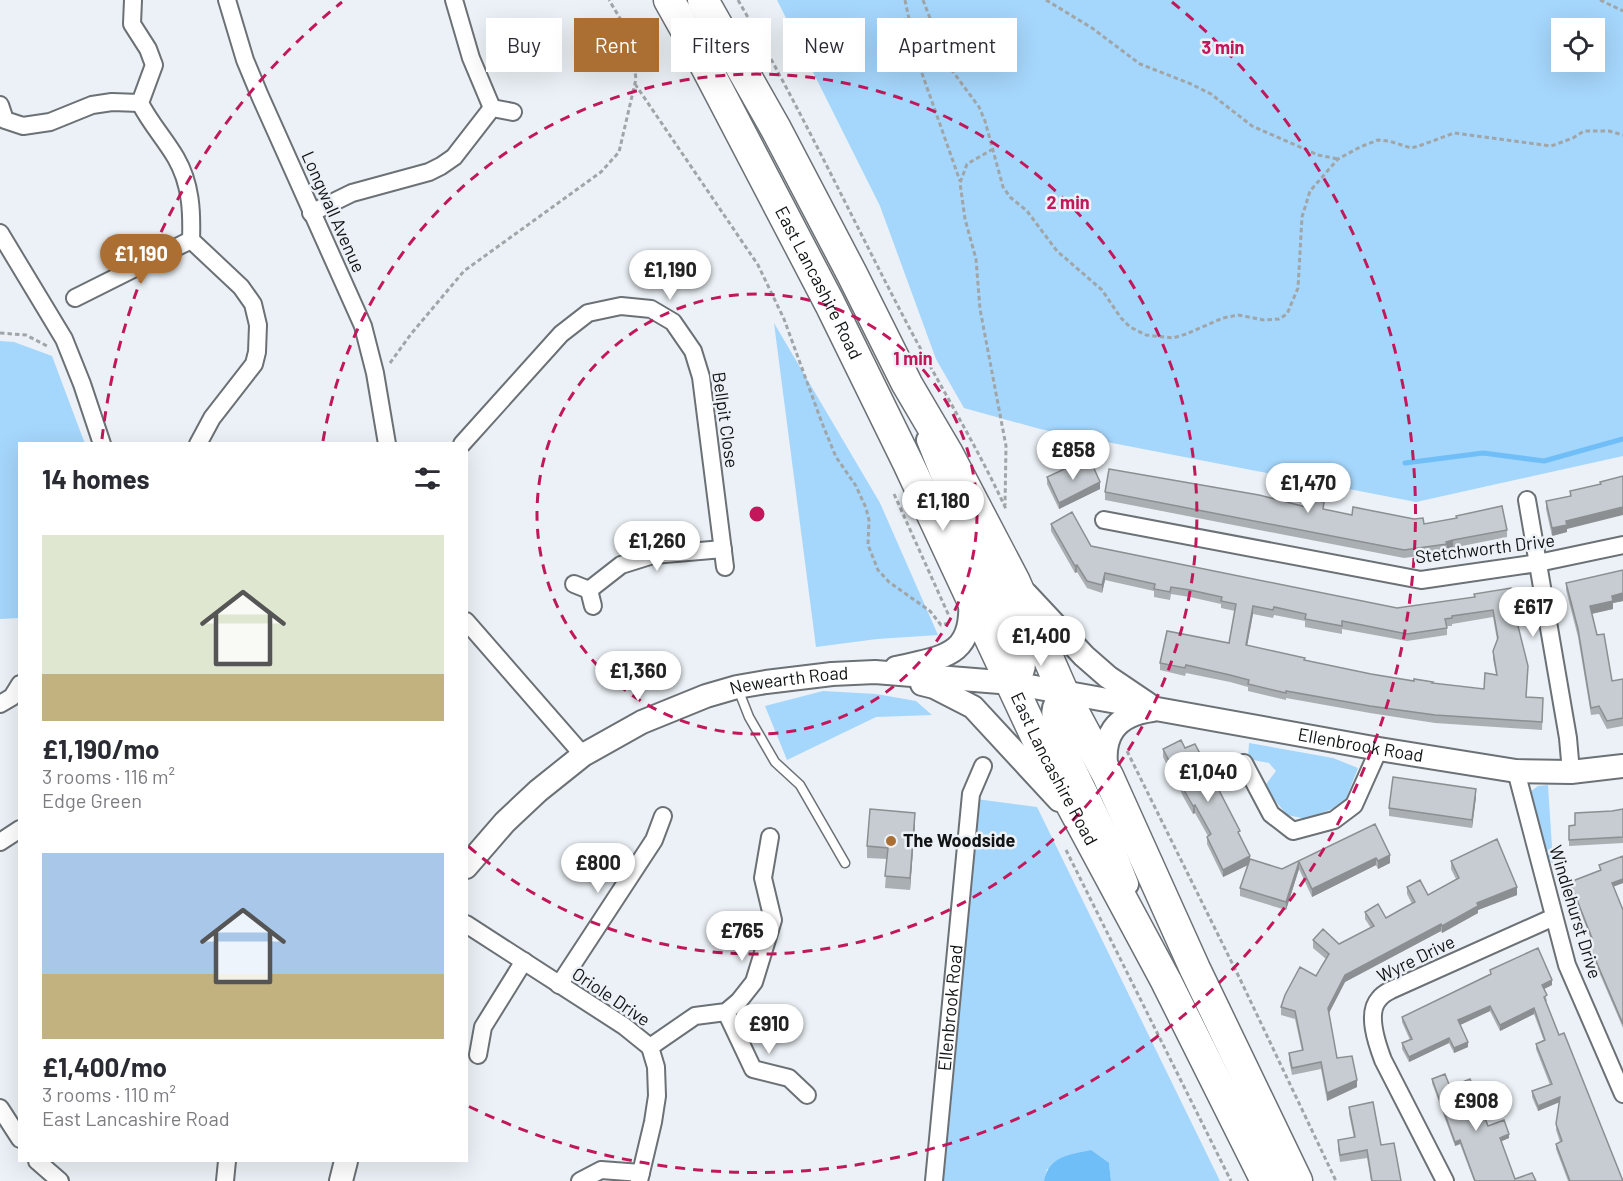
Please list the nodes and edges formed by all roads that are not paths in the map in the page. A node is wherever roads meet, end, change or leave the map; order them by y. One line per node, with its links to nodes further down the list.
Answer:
1 (133, 0): 6 (street)
2 (227, 0): 10 (street, Longwall Avenue)
3 (454, 0): 8 (street)
4 (669, 0): 29 (highway, East Lancashire Road)
5 (703, 0): 16 (highway, East Lancashire Road)
6 (140, 103): 7 (street); 12 (street)
7 (0, 105)
8 (492, 108): 9 (street); 10 (street)
9 (513, 112)
10 (311, 213): 19 (street, Longwall Avenue)
11 (0, 233): 17 (street)
12 (191, 240): 13 (street); 18 (street)
13 (97, 287): 14 (street); 15 (street)
14 (75, 298)
15 (105, 303)
16 (907, 384): 27 (highway, East Lancashire Road); 32 (main road)
17 (101, 442)
18 (199, 442)
19 (387, 442)
20 (464, 442): 24 (street, Bellpit Close)
21 (1527, 500): 25 (street)
22 (1104, 520): 25 (street, Stetchworth Drive)
23 (1623, 546): 25 (street, Stetchworth Drive)
24 (723, 549): 26 (street, Bellpit Close); 28 (street)
25 (1538, 563): 42 (street)
26 (725, 567)
27 (1015, 582): 34 (highway, East Lancashire Road); 35 (main road)
28 (586, 593)
29 (970, 597): 31 (main road); 32 (highway, East Lancashire Road)
30 (468, 623): 37 (street)
31 (874, 672): 32 (main road, Newearth Road); 33 (main road, Newearth Road); 46 (main road)
32 (1012, 683): 34 (main road, Newearth Road); 46 (highway, East Lancashire Road)
33 (737, 687): 37 (main road, Newearth Road); 49 (lane)
34 (1063, 692): 35 (main road, Ellenbrook Road); 43 (highway, East Lancashire Road); 54 (main road)
35 (1157, 709): 36 (main road, Ellenbrook Road); 43 (main road)
36 (1378, 749): 38 (street); 41 (main road, Ellenbrook Road)
37 (583, 755): 50 (main road, Newearth Road)
38 (1244, 763)
39 (983, 766): 71 (street, Ellenbrook Road)
40 (1623, 766): 42 (main road, Ellenbrook Road)
41 (1516, 771): 42 (main road, Ellenbrook Road); 51 (street, Windlehurst Drive)
42 (1571, 772)
43 (1108, 776): 73 (highway, East Lancashire Road)
44 (663, 816): 55 (street)
45 (18, 830): 48 (street)
46 (1073, 835): 54 (highway, East Lancashire Road)
47 (770, 837): 56 (street)
48 (0, 842)
49 (845, 863)
50 (468, 865)
51 (1554, 917): 59 (street, Windlehurst Drive); 74 (street, Wyre Drive)
52 (468, 925): 53 (street, Oriole Drive)
53 (524, 961): 55 (street, Oriole Drive); 58 (street)
54 (1166, 981): 72 (highway, East Lancashire Road)
55 (559, 985): 57 (street, Oriole Drive)
56 (726, 1012): 57 (street); 60 (street)
57 (650, 1047): 66 (street, Oriole Drive)
58 (478, 1055)
59 (1623, 1094)
60 (807, 1095)
61 (0, 1108): 62 (street)
62 (18, 1136)
63 (38, 1162): 67 (street)
64 (232, 1162): 68 (street)
65 (346, 1162): 69 (main road)
66 (640, 1177): 70 (street)
67 (60, 1181)
68 (225, 1181)
69 (341, 1181)
70 (580, 1181)
71 (934, 1181)
72 (1266, 1181)
73 (1297, 1181)
74 (1445, 1181)

